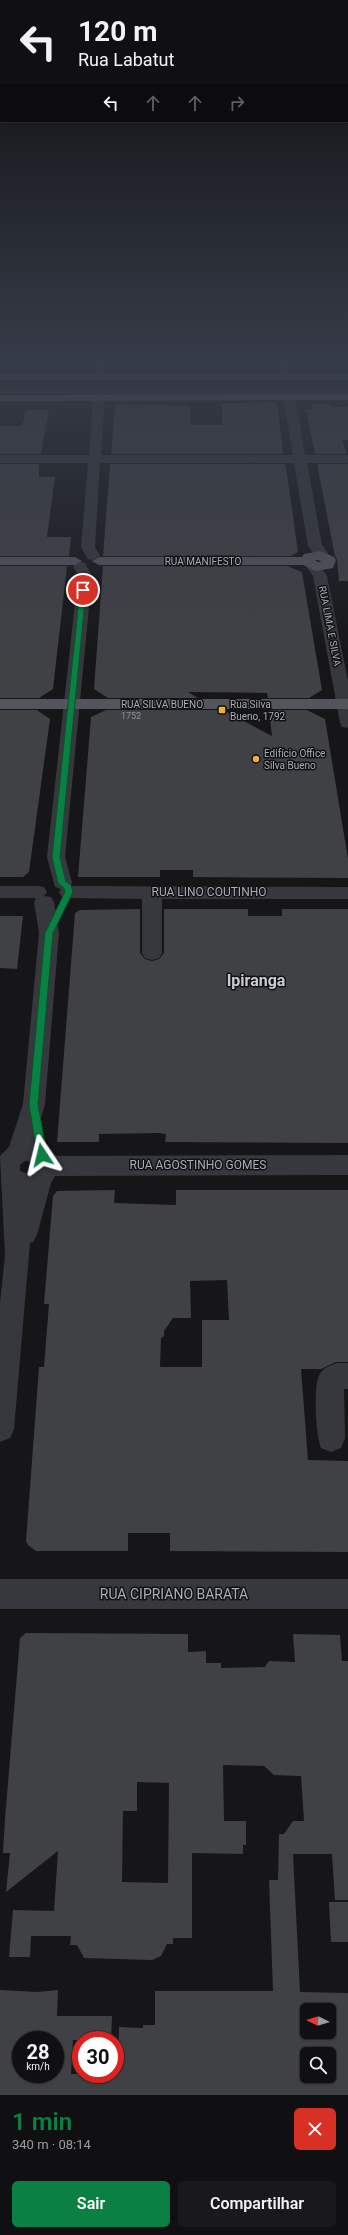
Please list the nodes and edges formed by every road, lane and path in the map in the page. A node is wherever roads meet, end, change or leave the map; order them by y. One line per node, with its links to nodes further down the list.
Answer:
1 (94, 463): 5 (street)
2 (301, 463): 4 (street, RUA LIMA E SILVA)
3 (0, 561): 5 (main road, RUA MANIFESTO)
4 (320, 561): 5 (main road, RUA MANIFESTO); 8 (street, RUA LIMA E SILVA)
5 (86, 562): 6 (street)
6 (71, 703): 7 (main road, RUA SILVA BUENO); 8 (main road, RUA SILVA BUENO); 10 (street)
7 (0, 704)
8 (346, 704): 9 (street, RUA LIMA E SILVA)
9 (348, 723)
10 (56, 857): 12 (street); 15 (street)
11 (0, 892): 15 (street)
12 (65, 892): 13 (street, RUA LINO COUTINHO); 15 (street, RUA LINO COUTINHO); 16 (street)
13 (152, 892): 14 (street, RUA LINO COUTINHO); 17 (street)
14 (348, 892)
15 (41, 893): 16 (street)
16 (49, 933): 18 (street)
17 (152, 953)
18 (34, 1104): 20 (street); 21 (street)
19 (348, 1165): 21 (street, RUA AGOSTINHO GOMES)
20 (10, 1167): 21 (street); 21 (street); 22 (street)
21 (43, 1167): 22 (street)
22 (18, 1255): 24 (street)
23 (348, 1376): 25 (street)
24 (0, 1429)
25 (331, 1438)
26 (0, 1594): 27 (street, RUA CIPRIANO BARATA)
27 (348, 1594)

